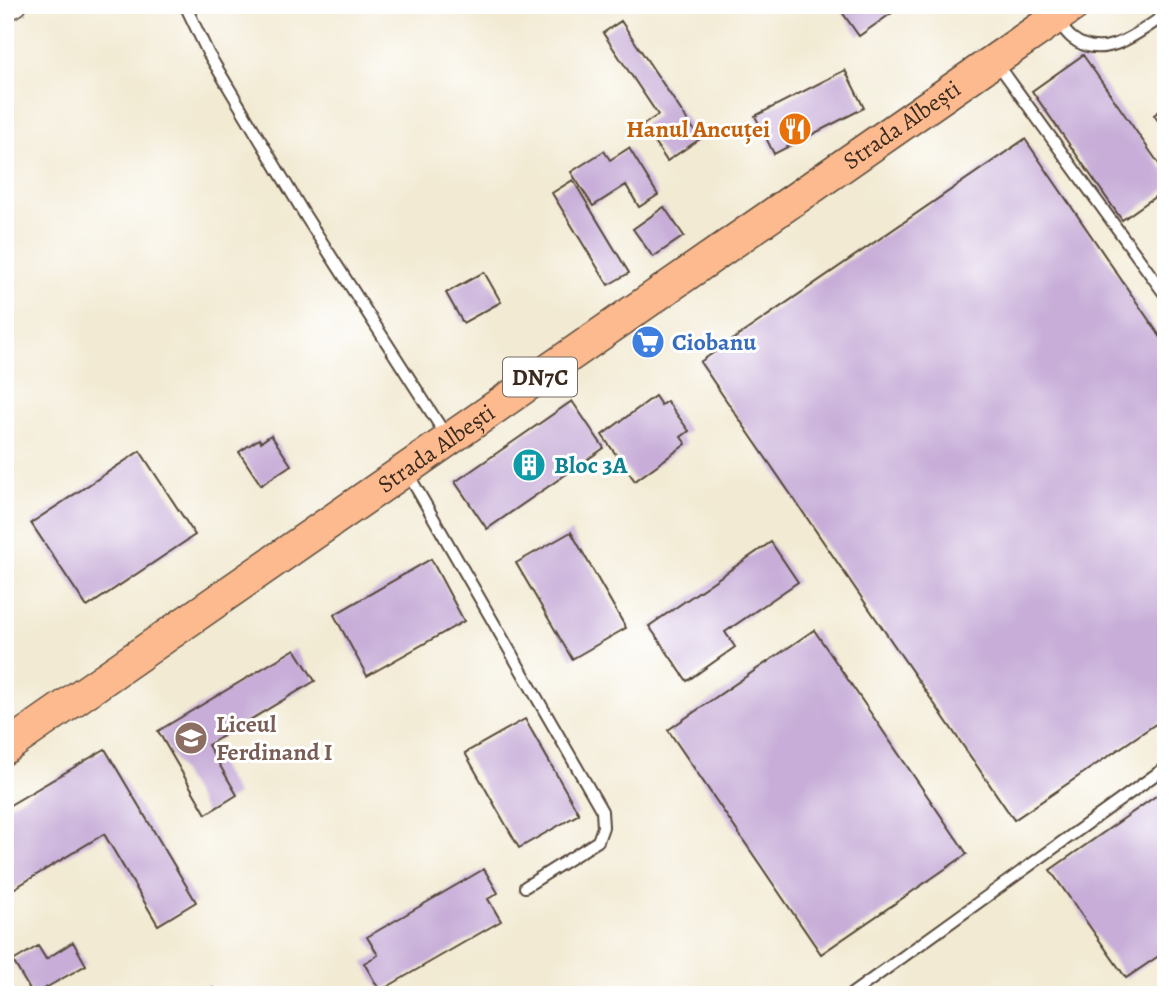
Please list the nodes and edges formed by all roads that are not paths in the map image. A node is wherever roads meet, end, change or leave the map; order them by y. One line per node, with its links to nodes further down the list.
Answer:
1 (16, 5): 3 (street)
2 (185, 5): 8 (lane)
3 (5, 11)
4 (1065, 12): 5 (lane); 6 (main road, Strada Albești / DN7C)
5 (1166, 14)
6 (995, 60): 7 (lane); 8 (main road, Strada Albești / DN7C)
7 (1166, 296)
8 (449, 440): 9 (main road, Strada Albești / DN7C)
9 (406, 470): 10 (main road, Strada Albești / DN7C); 12 (lane)
10 (5, 748)
11 (1166, 767): 13 (lane)
12 (525, 887)
13 (850, 995)

